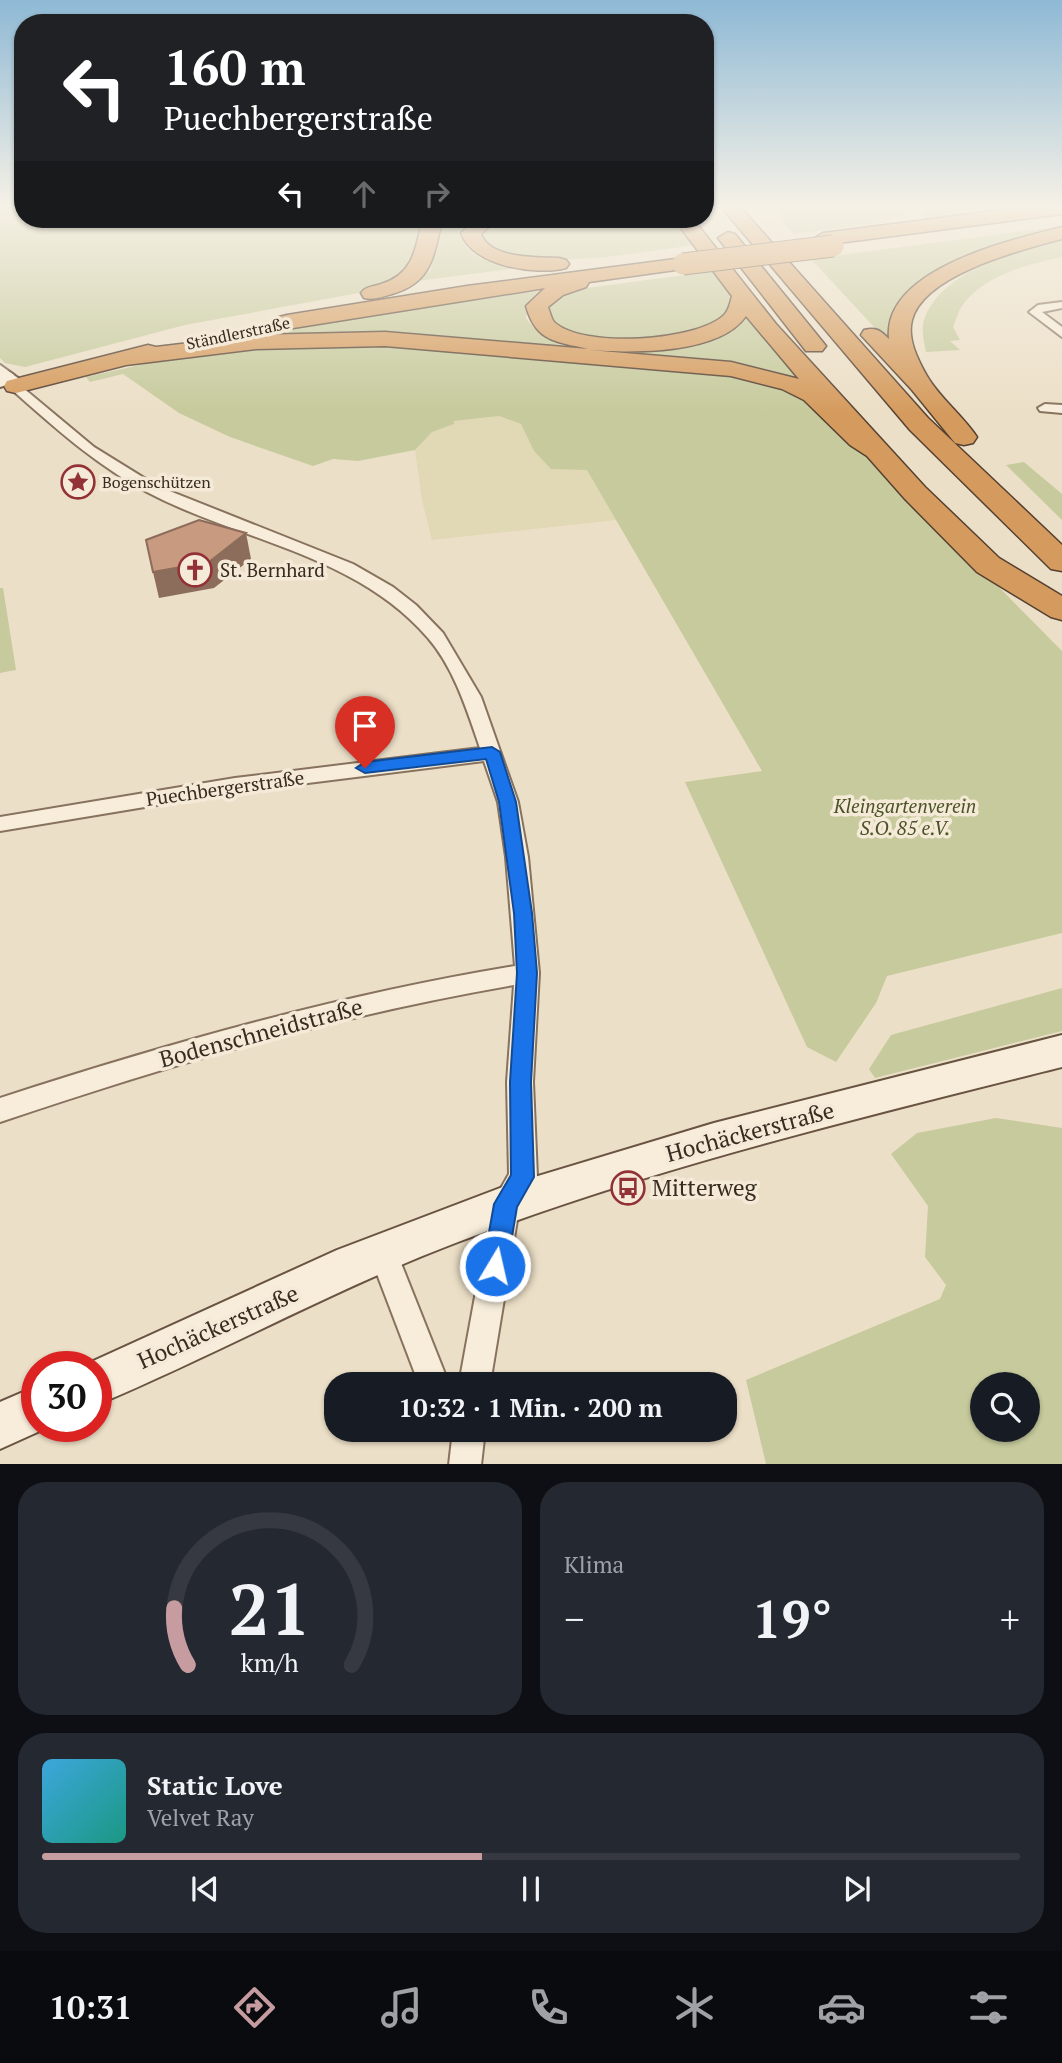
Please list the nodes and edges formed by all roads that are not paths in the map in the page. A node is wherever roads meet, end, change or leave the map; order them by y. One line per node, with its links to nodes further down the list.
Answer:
1 (413, 276): 11 (highway)
2 (530, 276): 11 (highway, Ständlerstraße)
3 (572, 276): 16 (highway, Ständlerstraße)
4 (604, 276): 9 (highway)
5 (726, 276): 9 (highway)
6 (766, 276): 17 (highway)
7 (781, 276): 25 (highway)
8 (943, 276): 20 (highway)
9 (742, 297): 23 (highway)
10 (1062, 304): 15 (street)
11 (300, 310): 12 (highway, Ständlerstraße)
12 (272, 315)
13 (858, 319): 20 (highway)
14 (231, 323): 19 (highway, Ständlerstraße)
15 (1062, 333)
16 (124, 358): 19 (highway, Ständlerstraße); 23 (highway)
17 (826, 361)
18 (843, 380): 26 (highway)
19 (5, 381): 27 (street)
20 (921, 385): 24 (highway)
21 (1045, 408): 22 (street)
22 (1062, 409)
23 (875, 450): 26 (highway)
24 (1062, 539)
25 (1062, 562)
26 (1062, 608)
27 (492, 752): 28 (street, Puechbergerstraße); 29 (street)
28 (0, 824)
29 (527, 973): 31 (street, Bodenschneidstraße); 32 (street)
30 (1062, 1051): 32 (street, Hochäckerstraße)
31 (0, 1110)
32 (506, 1204): 33 (street, Hochäckerstraße); 35 (street)
33 (383, 1253): 34 (street); 36 (street, Hochäckerstraße)
34 (429, 1372)
35 (477, 1372)
36 (112, 1375)
37 (21, 1416): 38 (street)
38 (0, 1426)
39 (468, 1442): 40 (street)
40 (465, 1464)

